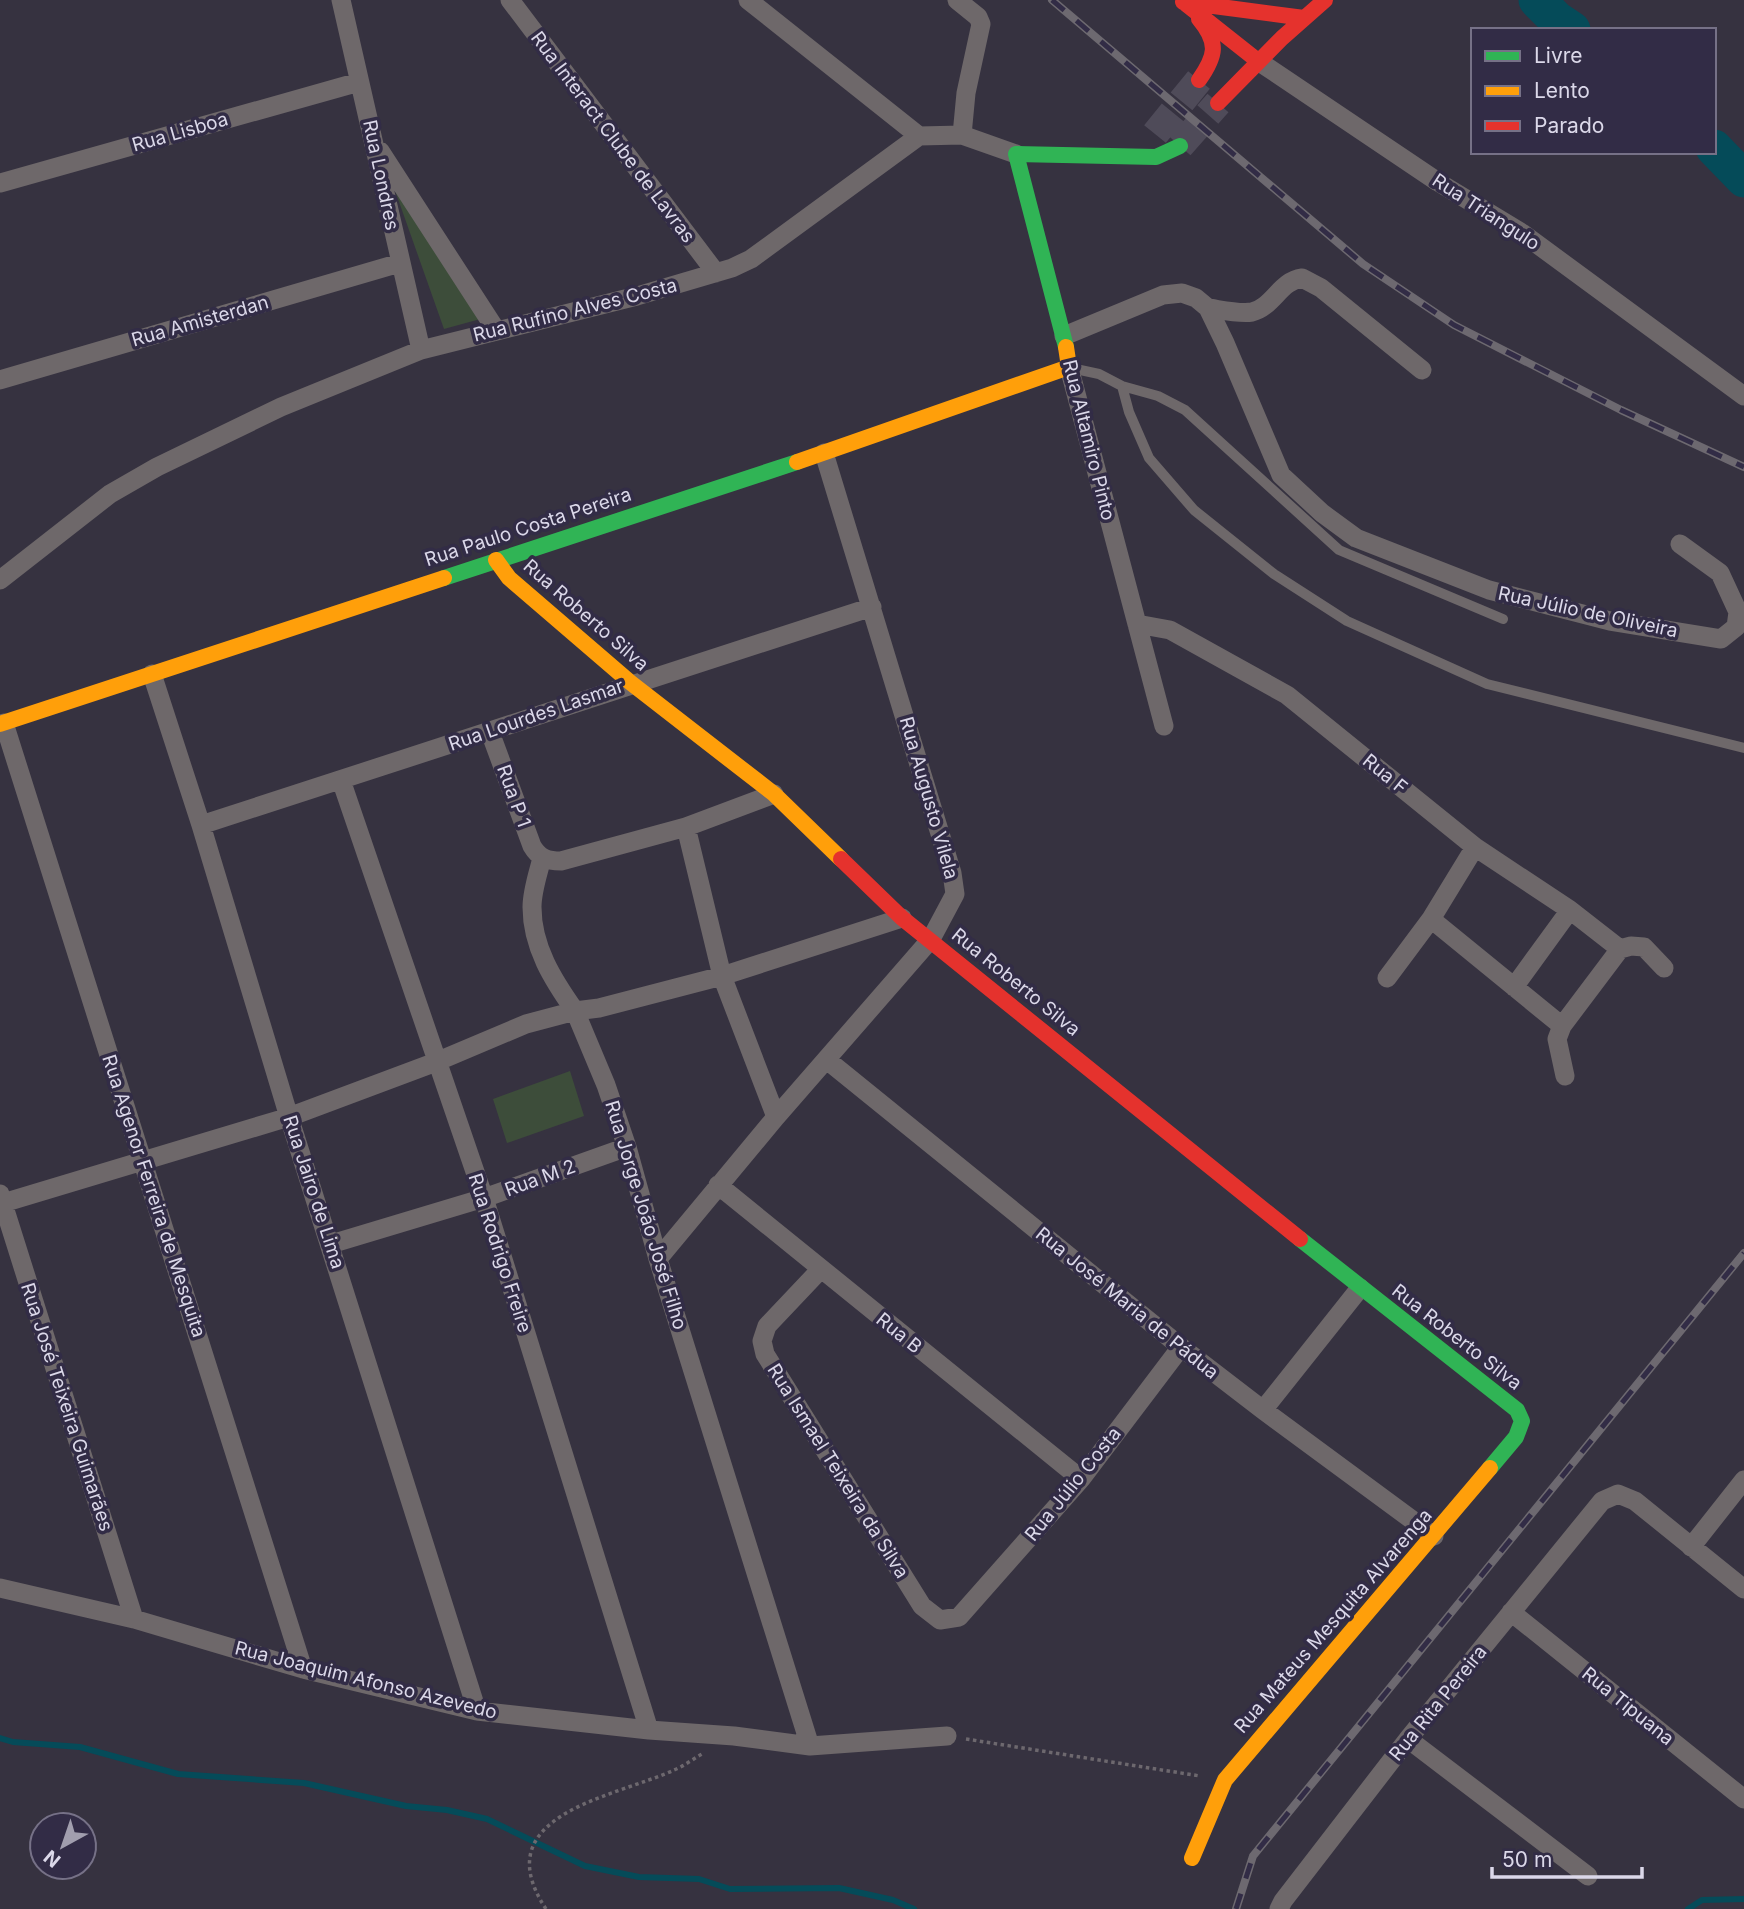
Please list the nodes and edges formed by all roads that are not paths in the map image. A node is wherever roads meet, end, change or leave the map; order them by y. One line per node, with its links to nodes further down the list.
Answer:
1 (341, 0): 10 (street, Rua Londres)
2 (510, 0): 21 (street, Rua Interact Clube de Lavras)
3 (748, 0): 13 (street)
4 (957, 0): 12 (street)
5 (1325, 0): 7 (street)
6 (1182, 1): 7 (street); 8 (street); 9 (street)
7 (1304, 18): 8 (street)
8 (1258, 61): 11 (street); 30 (street, Rua Triangulo)
9 (1199, 80)
10 (359, 82): 15 (street, Rua Londres); 19 (street, Rua Lisboa)
11 (1218, 103)
12 (962, 135): 13 (street); 17 (street)
13 (919, 136): 21 (street, Rua Rufino Alves Costa)
14 (1148, 142): 18 (street)
15 (376, 144): 20 (street, Rua Londres); 23 (street)
16 (1180, 146): 18 (street)
17 (1016, 154): 18 (street); 24 (street, Rua Altamiro Pinto)
18 (1134, 157)
19 (0, 183)
20 (400, 263): 25 (street, Rua Londres); 28 (street, Rua Amisterdan)
21 (716, 274): 23 (street, Rua Rufino Alves Costa)
22 (1208, 308): 24 (street); 27 (street); 32 (street, Rua Júlio de Oliveira)
23 (496, 330): 25 (street, Rua Rufino Alves Costa)
24 (1064, 336): 26 (street, Rua Altamiro Pinto)
25 (421, 350): 34 (street, Rua Rufino Alves Costa)
26 (1069, 368): 29 (lane); 31 (street, Rua Paulo Costa Pereira); 37 (street, Rua Altamiro Pinto)
27 (1422, 370)
28 (0, 380)
29 (1122, 386): 36 (lane); 43 (lane)
30 (1744, 396)
31 (824, 453): 33 (street, Rua Paulo Costa Pereira); 35 (street, Rua Augusto Vilela)
32 (1681, 544)
33 (496, 560): 38 (street, Rua Paulo Costa Pereira); 39 (street, Rua Roberto Silva)
34 (0, 580)
35 (872, 607): 39 (street, Rua Lourdes Lasmar); 53 (street, Rua Augusto Vilela)
36 (1503, 619)
37 (1137, 624): 41 (street, Rua Altamiro Pinto); 48 (street, Rua F)
38 (152, 674): 40 (street, Rua Paulo Costa Pereira); 46 (street, Rua Jairo de Lima)
39 (631, 683): 42 (street, Rua Lourdes Lasmar); 45 (street, Rua Roberto Silva)
40 (2, 724): 67 (street, Rua Agenor Ferreira de Mesquita)
41 (1164, 726)
42 (490, 732): 44 (street, Rua Lourdes Lasmar); 49 (street, Rua P 1)
43 (1744, 748)
44 (341, 780): 46 (street, Rua Lourdes Lasmar); 62 (street, Rua Rodrigo Freire)
45 (774, 794): 47 (street); 51 (street, Rua Roberto Silva)
46 (201, 825): 64 (street, Rua Jairo de Lima)
47 (686, 827): 49 (street); 56 (street)
48 (1475, 847): 50 (street, Rua F); 52 (street)
49 (542, 858): 59 (street, Rua Jorge João José Filho)
50 (1570, 910): 54 (street, Rua F); 58 (street)
51 (902, 918): 53 (street, Rua Roberto Silva); 56 (street)
52 (1431, 919): 57 (street); 58 (street)
53 (931, 939): 61 (street, Rua Augusto Vilela); 74 (street, Rua Roberto Silva)
54 (1620, 949): 55 (street); 60 (street)
55 (1664, 968)
56 (722, 976): 59 (street); 65 (street)
57 (1387, 978)
58 (1514, 987): 60 (street)
59 (575, 1011): 62 (street); 66 (street, Rua Jorge João José Filho)
60 (1562, 1026): 63 (street)
61 (827, 1060): 65 (street, Rua Augusto Vilela); 75 (street, Rua José Maria de Pádua)
62 (436, 1062): 64 (street); 69 (street, Rua Rodrigo Freire)
63 (1564, 1076)
64 (289, 1117): 67 (street); 71 (street, Rua Jairo de Lima)
65 (776, 1117): 68 (street, Rua Augusto Vilela)
66 (627, 1146): 69 (street, Rua M 2); 72 (street, Rua Jorge João José Filho)
67 (143, 1161): 70 (street); 87 (street, Rua Agenor Ferreira de Mesquita)
68 (718, 1185): 72 (street, Rua Augusto Vilela); 73 (street, Rua B)
69 (484, 1198): 71 (street, Rua M 2); 89 (street, Rua Rodrigo Freire)
70 (1, 1200): 86 (street, Rua José Teixeira Guimarães)
71 (331, 1244): 88 (street, Rua Jairo de Lima)
72 (658, 1259): 92 (street, Rua Jorge João José Filho)
73 (820, 1270): 78 (street, Rua B); 85 (street, Rua Ismael Teixeira da Silva)
74 (1360, 1288): 76 (street); 77 (street, Rua Roberto Silva)
75 (1181, 1347): 76 (street, Rua José Maria de Pádua); 78 (street, Rua Júlio Costa)
76 (1263, 1410): 80 (street, Rua José Maria de Pádua)
77 (1522, 1422): 80 (street, Rua Mateus Mesquita Alvarenga)
78 (1081, 1479): 85 (street, Rua Júlio Costa)
79 (1744, 1480): 81 (street)
80 (1434, 1536): 94 (street, Rua Mateus Mesquita Alvarenga)
81 (1691, 1547): 83 (street); 84 (street, Rua Rita Pereira)
82 (0, 1588): 86 (street, Rua Joaquim Afonso Azevedo)
83 (1744, 1589)
84 (1511, 1612): 91 (street, Rua Rita Pereira); 93 (street, Rua Tipuana)
85 (960, 1617)
86 (134, 1619): 87 (street, Rua Joaquim Afonso Azevedo)
87 (303, 1669): 88 (street, Rua Joaquim Afonso Azevedo)
88 (477, 1711): 89 (street, Rua Joaquim Afonso Azevedo)
89 (649, 1730): 92 (street, Rua Joaquim Afonso Azevedo)
90 (947, 1736): 92 (street, Rua Joaquim Afonso Azevedo)
91 (1408, 1739): 95 (street); 96 (street, Rua Rita Pereira)
92 (810, 1746)
93 (1744, 1800)
94 (1192, 1858)
95 (1588, 1875)
96 (1279, 1909)

